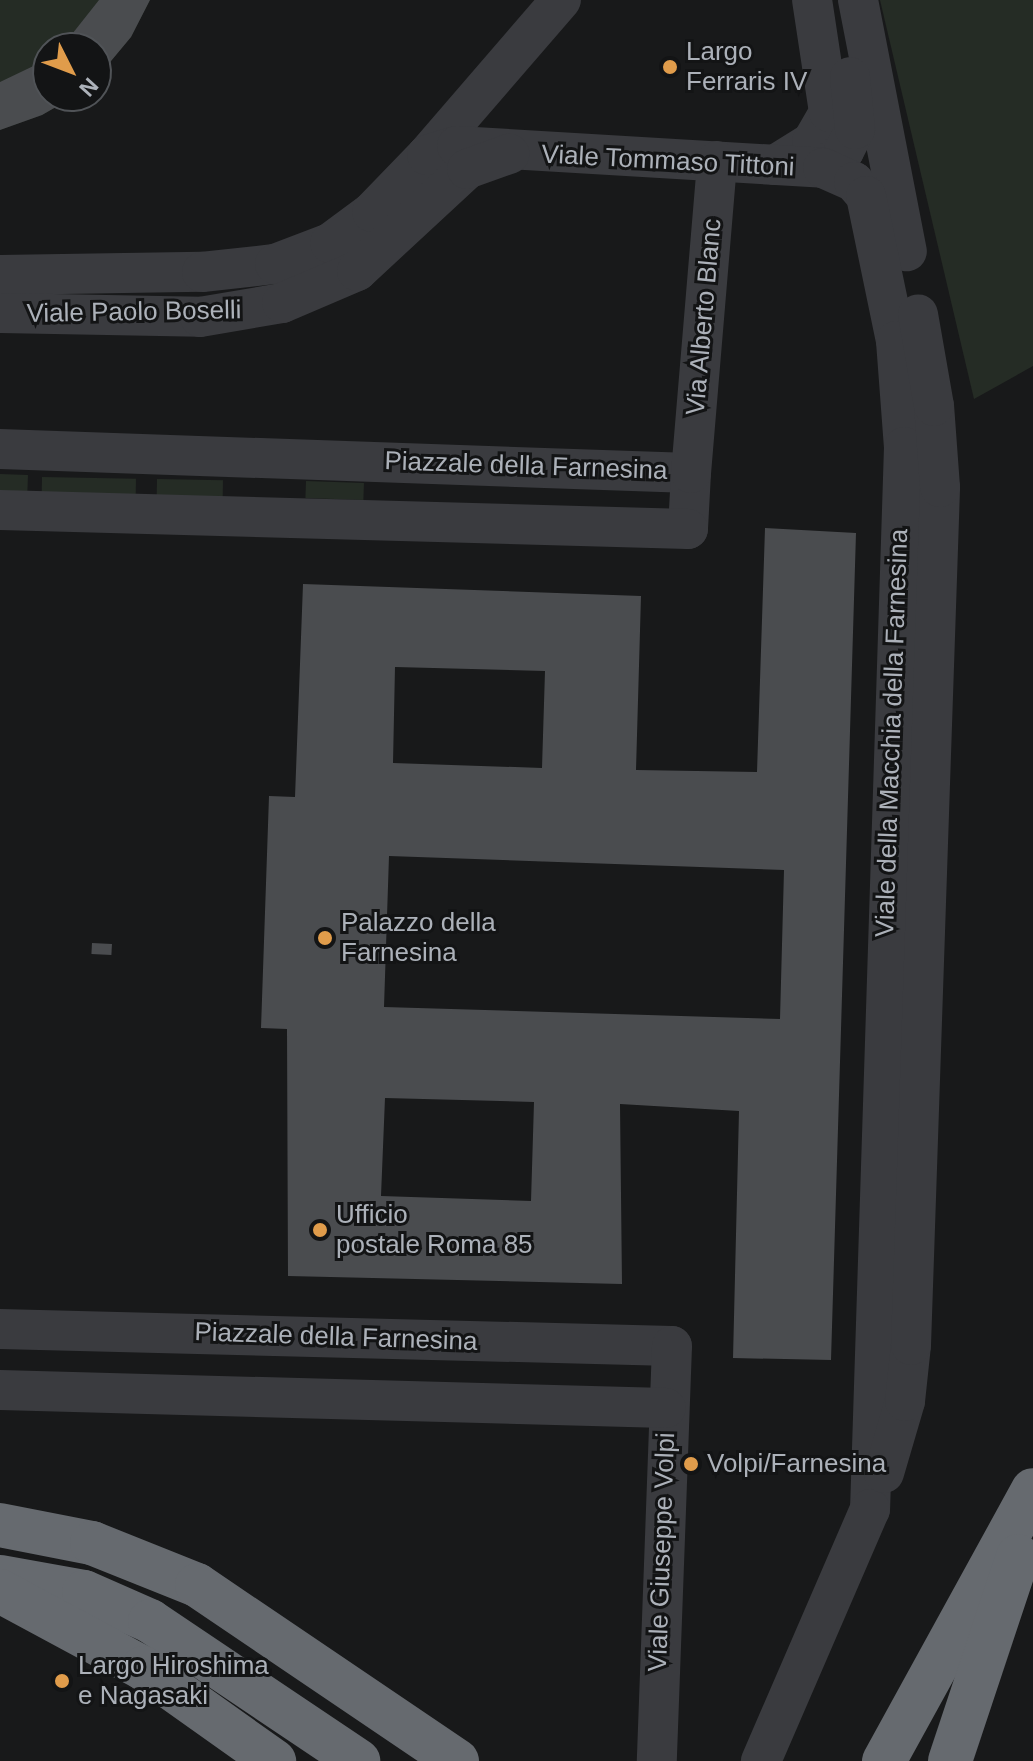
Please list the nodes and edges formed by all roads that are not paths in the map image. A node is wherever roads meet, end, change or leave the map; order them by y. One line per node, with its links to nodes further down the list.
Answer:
1 (561, 0): 6 (street, Viale Paolo Boselli)
2 (812, 0): 8 (street)
3 (833, 0): 9 (street)
4 (858, 0): 15 (street, Viale della Macchia della Farnesina)
5 (513, 153): 6 (street); 7 (street, Viale Tommaso Tittoni); 11 (street, Viale Paolo Boselli)
6 (427, 155): 10 (street, Viale Paolo Boselli)
7 (717, 161): 8 (street, Viale Tommaso Tittoni); 14 (street, Via Alberto Blanc)
8 (775, 165): 9 (street, Viale Tommaso Tittoni)
9 (823, 168): 18 (street, Viale della Macchia della Farnesina)
10 (0, 275)
11 (0, 313)
12 (0, 449): 13 (street, Piazzale della Farnesina)
13 (501, 462): 14 (street, Piazzale della Farnesina); 17 (street)
14 (691, 473): 17 (street, Piazzale della Farnesina)
15 (940, 487): 18 (street); 24 (street, Viale della Macchia della Farnesina)
16 (0, 510): 17 (street, Piazzale della Farnesina)
17 (498, 524)
18 (897, 619): 24 (street, Viale della Macchia della Farnesina)
19 (0, 1329): 20 (street, Piazzale della Farnesina)
20 (672, 1346): 22 (street, Viale Giuseppe Volpi)
21 (0, 1390): 22 (street)
22 (666, 1408): 29 (street, Viale Giuseppe Volpi)
23 (1033, 1490): 34 (highway)
24 (870, 1509): 33 (street, Viale della Macchia della Farnesina)
25 (1033, 1512): 35 (highway)
26 (0, 1525): 32 (highway)
27 (0, 1577): 31 (highway)
28 (0, 1591): 30 (highway)
29 (657, 1759)
30 (274, 1761)
31 (358, 1761)
32 (457, 1761)
33 (761, 1761)
34 (884, 1761)
35 (950, 1761)

